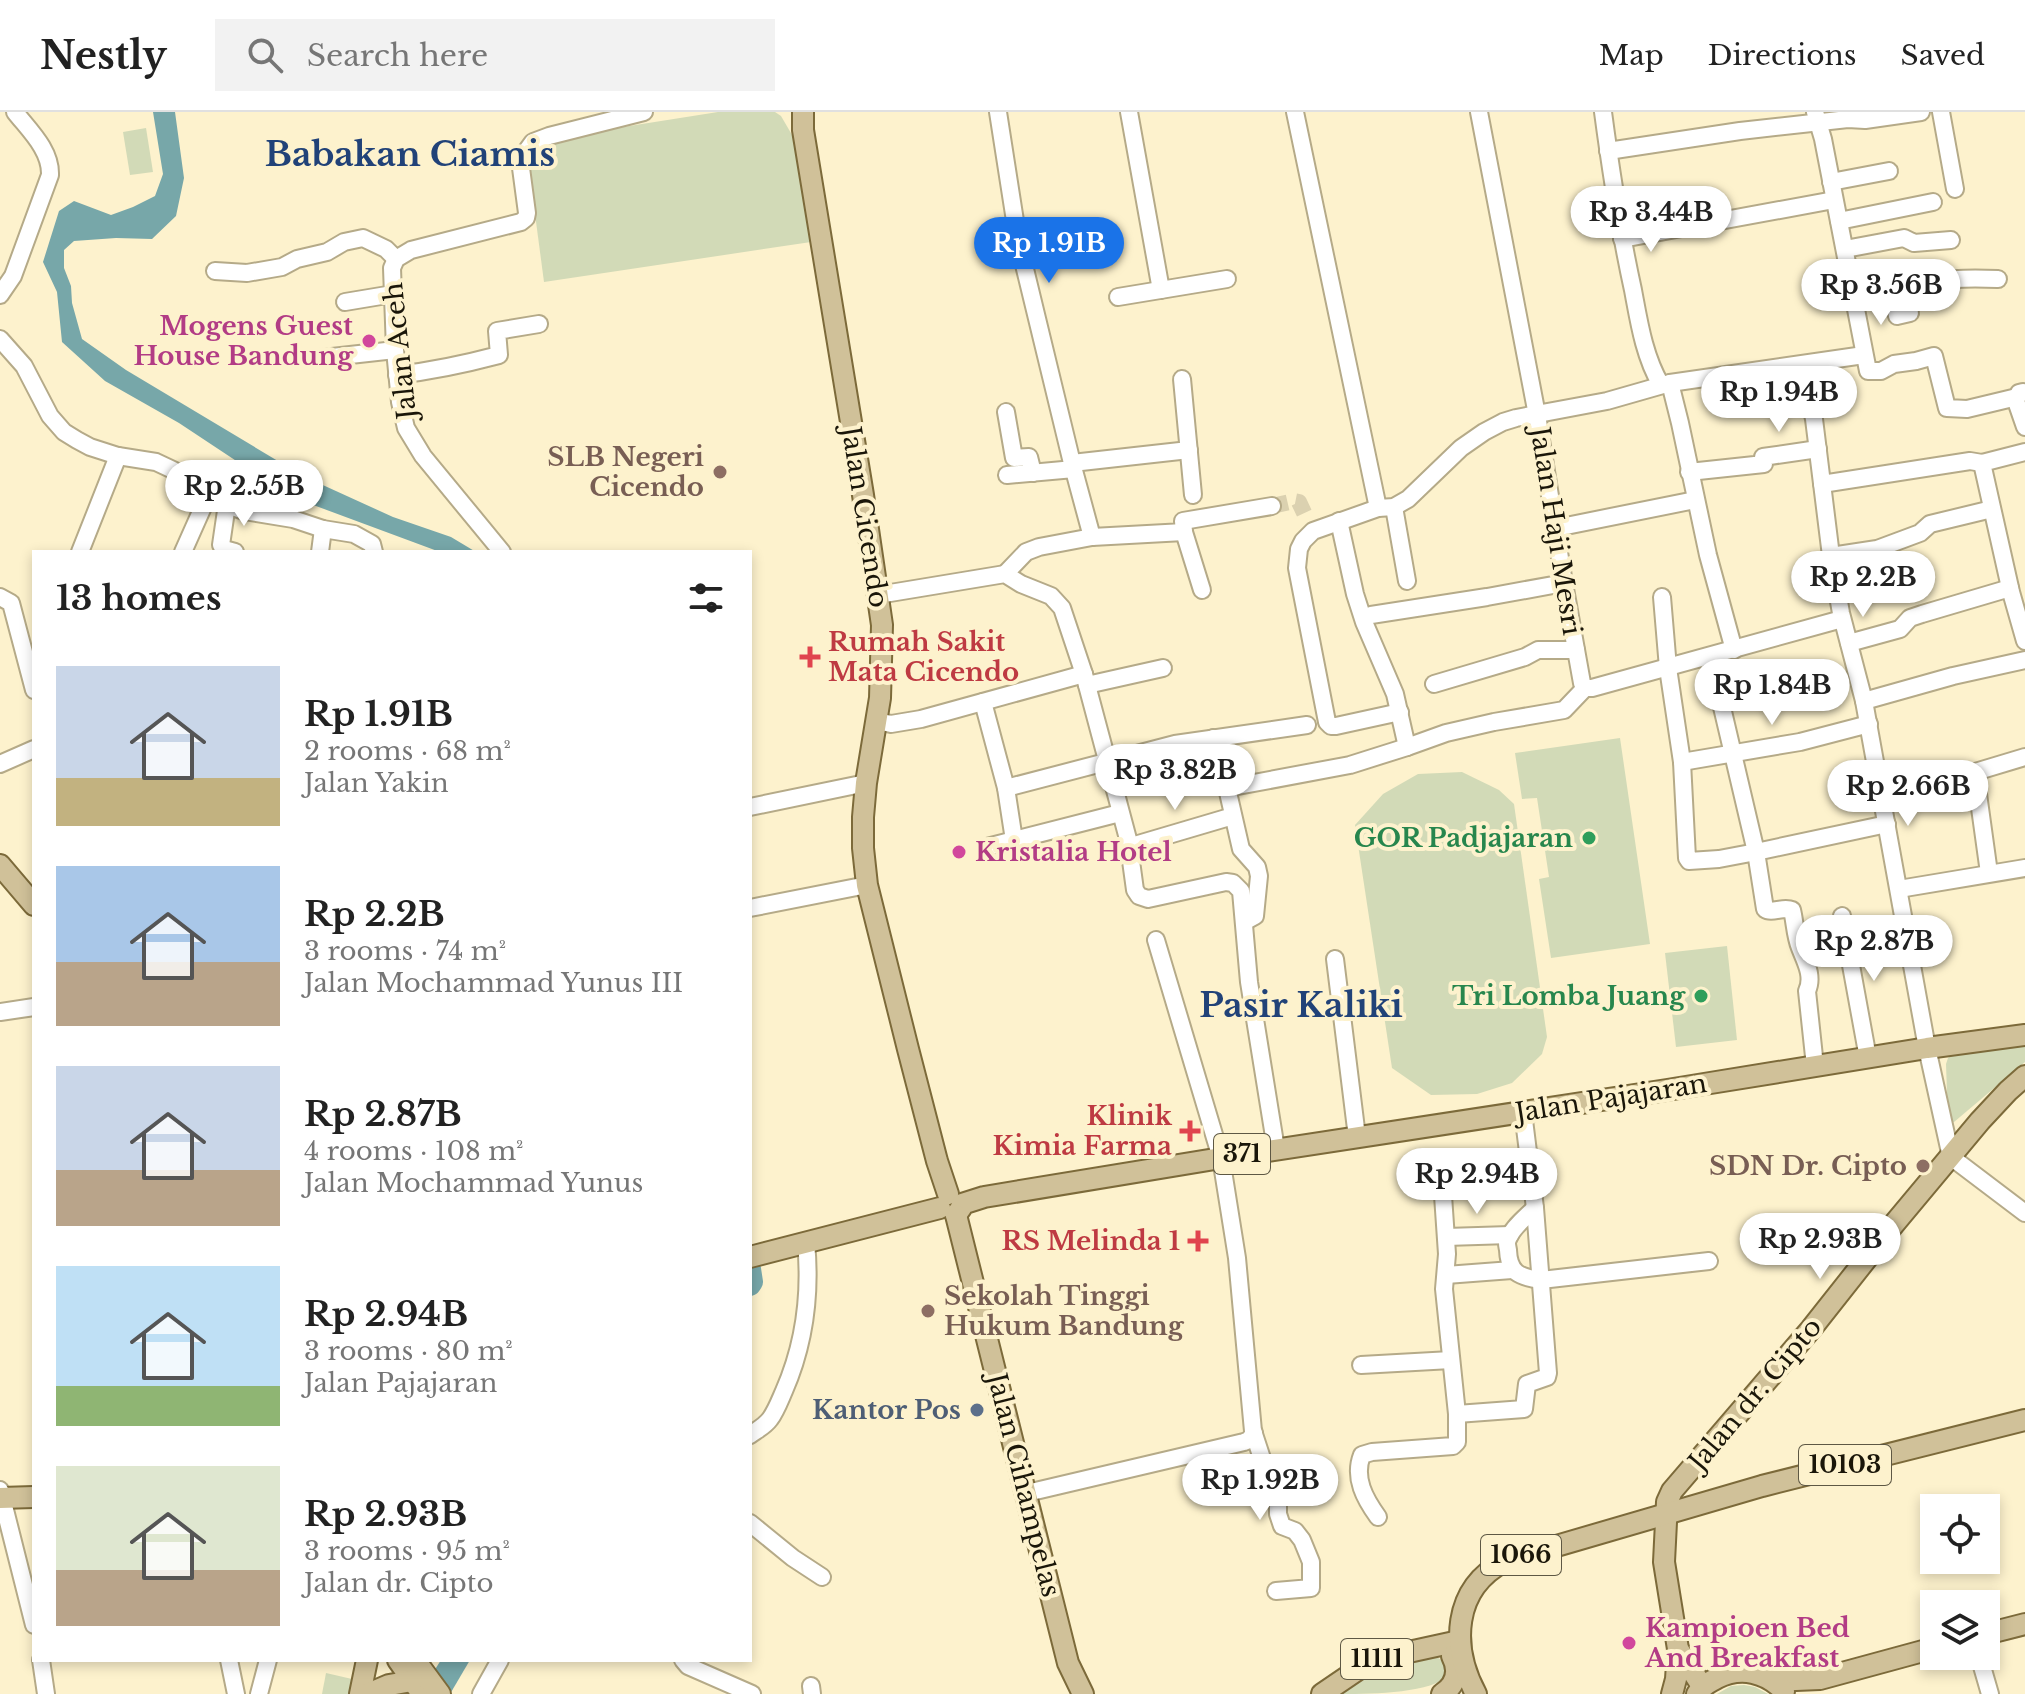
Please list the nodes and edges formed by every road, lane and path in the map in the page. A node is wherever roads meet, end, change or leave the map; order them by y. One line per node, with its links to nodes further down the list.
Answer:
1 (15, 112): 30 (street)
2 (644, 112): 22 (street, Jalan Aceh)
3 (998, 112): 52 (street)
4 (1129, 112): 27 (street)
5 (1295, 112): 62 (street)
6 (1479, 112): 45 (street, Jalan Haji Mesri)
7 (1603, 112): 12 (street)
8 (1921, 112): 11 (street)
9 (1941, 112): 15 (street)
10 (799, 115): 81 (main road, Jalan Cicendo)
11 (1816, 117): 12 (street); 14 (street)
12 (1608, 151): 19 (street)
13 (1889, 171): 14 (street)
14 (1831, 182): 16 (street)
15 (1955, 189)
16 (1834, 200): 18 (street); 19 (street)
17 (1933, 202): 18 (street)
18 (1839, 221): 21 (street)
19 (1622, 239): 42 (street)
20 (1951, 240): 21 (street)
21 (1845, 249): 28 (street)
22 (396, 259): 23 (street); 29 (street, Jalan Aceh)
23 (215, 271)
24 (1227, 279): 27 (street)
25 (1998, 279): 26 (street)
26 (1893, 289): 28 (street); 33 (street)
27 (1161, 290): 31 (street)
28 (1852, 293): 37 (street)
29 (393, 294): 32 (street); 36 (street, Jalan Aceh)
30 (0, 295)
31 (1118, 297)
32 (345, 302)
33 (1910, 313)
34 (539, 324): 40 (street)
35 (0, 339): 50 (street)
36 (395, 350): 38 (street); 40 (street, Jalan Aceh)
37 (1864, 355): 39 (street); 43 (street)
38 (323, 358)
39 (1802, 365): 42 (street); 47 (street)
40 (397, 375): 74 (street, Jalan Aceh)
41 (1182, 379): 48 (street)
42 (1666, 384): 45 (street); 53 (street)
43 (2019, 396): 46 (street)
44 (1006, 412): 54 (street)
45 (1537, 415): 62 (street); 65 (street, Jalan Haji Mesri)
46 (2025, 427)
47 (1818, 449): 53 (street); 56 (street)
48 (1189, 450): 52 (street); 57 (street)
49 (2025, 452): 51 (street)
50 (118, 456): 58 (street); 70 (street)
51 (1982, 463): 56 (street); 63 (street)
52 (1073, 466): 54 (street); 68 (street)
53 (1689, 472): 59 (street)
54 (1033, 473): 55 (street)
55 (1007, 475)
56 (1822, 484): 75 (street)
57 (1193, 495)
58 (207, 498): 60 (street); 71 (street)
59 (1695, 500): 65 (street); 89 (street)
60 (227, 504): 66 (street); 69 (street)
61 (1272, 506): 67 (street)
62 (1386, 508): 64 (street); 77 (street)
63 (1992, 509): 75 (street); 79 (street)
64 (1339, 521): 100 (street); 100 (street)
65 (1556, 528): 78 (street, Jalan Haji Mesri)
66 (323, 529): 72 (street); 73 (street)
67 (1184, 532): 68 (street); 80 (street)
68 (1092, 537): 76 (street)
69 (228, 549)
70 (81, 550)
71 (184, 550)
72 (320, 550)
73 (374, 550)
74 (500, 550)
75 (1831, 556): 85 (street)
76 (1005, 574): 81 (street); 94 (street)
77 (1407, 581)
78 (1564, 583): 84 (street); 88 (street, Jalan Haji Mesri)
79 (2010, 588): 86 (street); 87 (street)
80 (1202, 590)
81 (878, 595): 101 (main road, Jalan Cicendo)
82 (0, 597): 95 (street)
83 (1662, 597): 93 (street)
84 (1371, 615)
85 (1842, 619): 87 (street); 89 (street)
86 (2025, 641)
87 (1849, 643): 98 (street)
88 (1576, 650): 96 (street); 97 (street, Jalan Haji Mesri)
89 (1734, 650): 90 (street)
90 (1710, 656): 93 (street); 108 (street)
91 (2025, 660): 98 (street)
92 (1163, 668): 94 (street)
93 (1668, 668): 97 (street); 107 (street)
94 (1085, 680): 99 (street); 110 (street)
95 (32, 682)
96 (1434, 684)
97 (1585, 688): 105 (street)
98 (1864, 701): 102 (street)
99 (983, 702): 101 (street); 114 (street)
100 (1400, 712): 105 (street)
101 (877, 721): 113 (main road, Jalan Cicendo)
102 (1869, 724): 108 (street); 116 (street)
103 (1307, 725): 104 (street)
104 (1213, 738): 110 (street); 115 (street)
105 (1407, 747): 115 (street)
106 (32, 750): 111 (street)
107 (1681, 754): 108 (street); 124 (street)
108 (1734, 754): 124 (street)
109 (2025, 757): 112 (street)
110 (1106, 762): 114 (street); 118 (street)
111 (0, 764)
112 (1975, 772): 116 (street); 127 (street)
113 (866, 783): 117 (street); 128 (main road, Jalan Cicendo)
114 (1006, 788): 121 (street)
115 (1227, 788): 119 (street)
116 (1882, 791): 120 (street)
117 (752, 807)
118 (1120, 813): 121 (street); 123 (street)
119 (1233, 816): 123 (street); 133 (street)
120 (1887, 824): 124 (street); 129 (street)
121 (1014, 840): 122 (street)
122 (987, 847)
123 (1128, 847): 133 (street)
124 (1756, 852): 141 (street)
125 (0, 865): 130 (main road)
126 (2025, 868): 127 (street)
127 (1989, 873): 129 (street)
128 (867, 885): 131 (street); 149 (main road, Jalan Cicendo)
129 (1899, 889): 139 (street)
130 (32, 903)
131 (752, 908)
132 (1842, 916): 140 (street)
133 (1244, 922): 145 (street)
134 (1156, 940): 147 (street)
135 (1335, 959): 144 (street)
136 (32, 1007): 137 (street)
137 (0, 1012)
138 (2025, 1035): 139 (main road, Jalan Pajajaran / 371)
139 (1927, 1048): 140 (main road, Jalan Pajajaran / 371); 146 (street)
140 (1868, 1058): 141 (main road, Jalan Pajajaran / 371)
141 (1815, 1066): 143 (main road, Jalan Pajajaran / 371)
142 (2025, 1076): 146 (main road, Jalan dr. Cipto)
143 (1523, 1112): 144 (main road, Jalan Pajajaran / 371); 150 (street)
144 (1357, 1137): 145 (main road, Jalan Pajajaran / 371)
145 (1276, 1149): 147 (main road, Jalan Pajajaran / 371)
146 (1951, 1157): 151 (street); 166 (main road, Jalan dr. Cipto)
147 (1221, 1158): 149 (main road, Jalan Pajajaran / 371); 165 (street)
148 (1441, 1166): 153 (street)
149 (951, 1205): 154 (main road, Jalan Pajajaran); 167 (main road, Jalan Cihampelas)
150 (1535, 1208): 152 (street); 159 (street)
151 (2025, 1213)
152 (1510, 1235): 153 (street); 157 (street)
153 (1446, 1237): 158 (street)
154 (806, 1242): 155 (main road, Jalan Pajajaran); 164 (street)
155 (758, 1255)
156 (1709, 1261): 159 (street)
157 (1512, 1270): 158 (street); 159 (street)
158 (1446, 1275): 160 (street)
159 (1541, 1280): 162 (street)
160 (1451, 1360): 161 (street); 162 (street)
161 (1361, 1365)
162 (1457, 1414): 172 (street)
163 (2025, 1420): 170 (main road, 10103)
164 (752, 1433)
165 (1249, 1437): 167 (street); 177 (street)
166 (1694, 1466): 170 (main road); 171 (main road, Jalan dr. Cipto)
167 (1027, 1493): 191 (main road, Jalan Cihampelas)
168 (1, 1495): 169 (main road); 178 (street)
169 (32, 1497)
170 (1707, 1502): 171 (main road, 10103)
171 (1666, 1512): 173 (main road, 1066); 175 (main road)
172 (1378, 1517)
173 (1631, 1523): 175 (main road); 181 (main road, 1066)
174 (752, 1525): 176 (street)
175 (1664, 1562): 182 (main road)
176 (822, 1577)
177 (1276, 1591)
178 (32, 1617)
179 (2025, 1624): 180 (main road)
180 (2000, 1630)
181 (1450, 1643): 207 (main road, 11111); 208 (main road, 11111); 209 (main road)
182 (1678, 1649): 196 (main road); 210 (main road)
183 (1920, 1652): 194 (main road)
184 (41, 1662): 197 (street)
185 (229, 1662): 198 (street)
186 (267, 1662): 199 (street)
187 (367, 1662): 200 (main road)
188 (400, 1662): 193 (main road)
189 (499, 1662): 203 (street)
190 (685, 1662): 204 (street)
191 (1068, 1663): 205 (main road, Jalan Cihampelas); 206 (main road, Jalan Cihampelas)
192 (1983, 1670): 212 (street)
193 (417, 1679): 201 (main road); 202 (main road)
194 (1820, 1679): 195 (main road); 211 (main road)
195 (1780, 1688): 196 (main road)
196 (1699, 1690)
197 (46, 1694)
198 (236, 1694)
199 (259, 1694)
200 (360, 1694)
201 (368, 1694)
202 (440, 1694)
203 (481, 1694)
204 (752, 1694)
205 (1068, 1694)
206 (1083, 1694)
207 (1322, 1694)
208 (1442, 1694)
209 (1476, 1694)
210 (1672, 1694)
211 (1798, 1694)
212 (1990, 1694)

